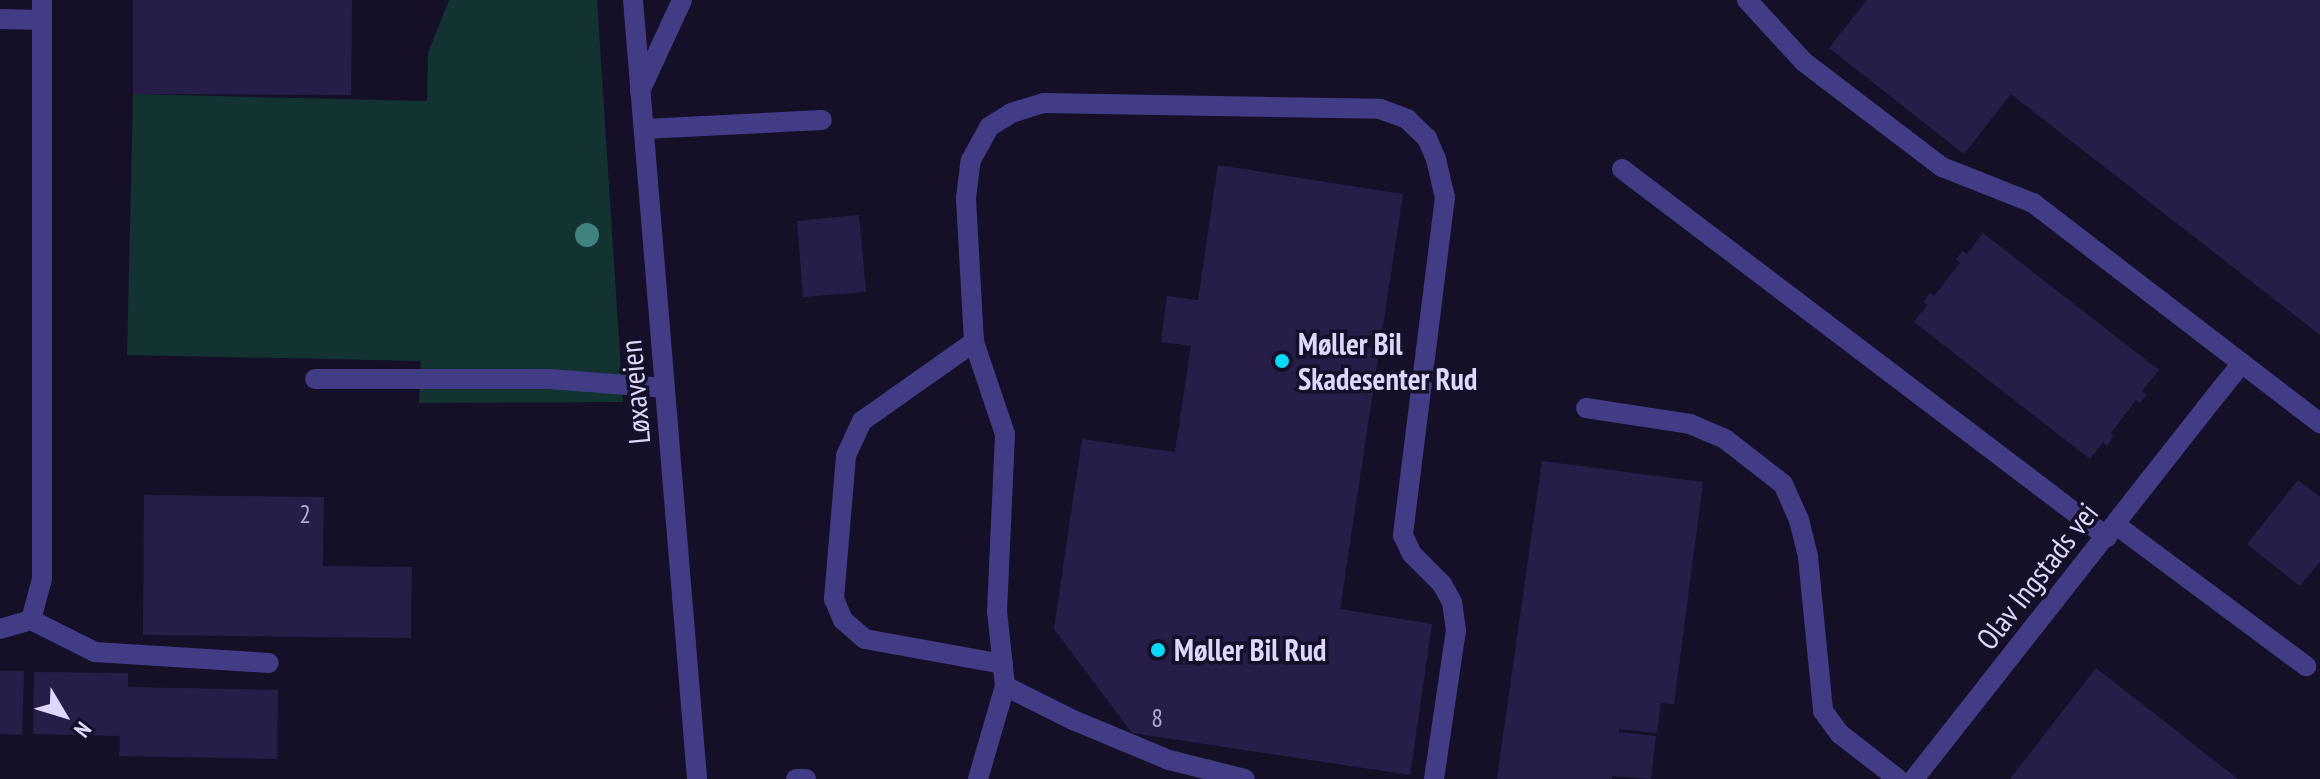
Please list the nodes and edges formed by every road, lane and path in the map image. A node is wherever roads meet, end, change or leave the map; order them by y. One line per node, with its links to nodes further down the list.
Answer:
1 (633, 0): 6 (street, Løxaveien)
2 (682, 0): 6 (street)
3 (1747, 0): 11 (street)
4 (42, 10): 5 (street); 17 (street)
5 (0, 19)
6 (640, 91): 8 (street, Løxaveien)
7 (822, 120): 8 (street)
8 (644, 129): 13 (street, Løxaveien)
9 (1622, 169): 16 (street)
10 (974, 342): 20 (street); 20 (street); 28 (street)
11 (2242, 363): 15 (street); 16 (street, Olav Ingstads vei)
12 (315, 379): 13 (street)
13 (665, 388): 23 (street, Løxaveien)
14 (1586, 408): 29 (street)
15 (2320, 423)
16 (2112, 531): 21 (street); 30 (street, Olav Ingstads vei)
17 (31, 620): 18 (street); 19 (street)
18 (0, 629)
19 (269, 663)
20 (1003, 664): 22 (street)
21 (2306, 666)
22 (1005, 686): 26 (street); 27 (street)
23 (697, 779)
24 (796, 779): 25 (street)
25 (806, 779)
26 (978, 779)
27 (1245, 779)
28 (1434, 779)
29 (1898, 779)
30 (1914, 779)

